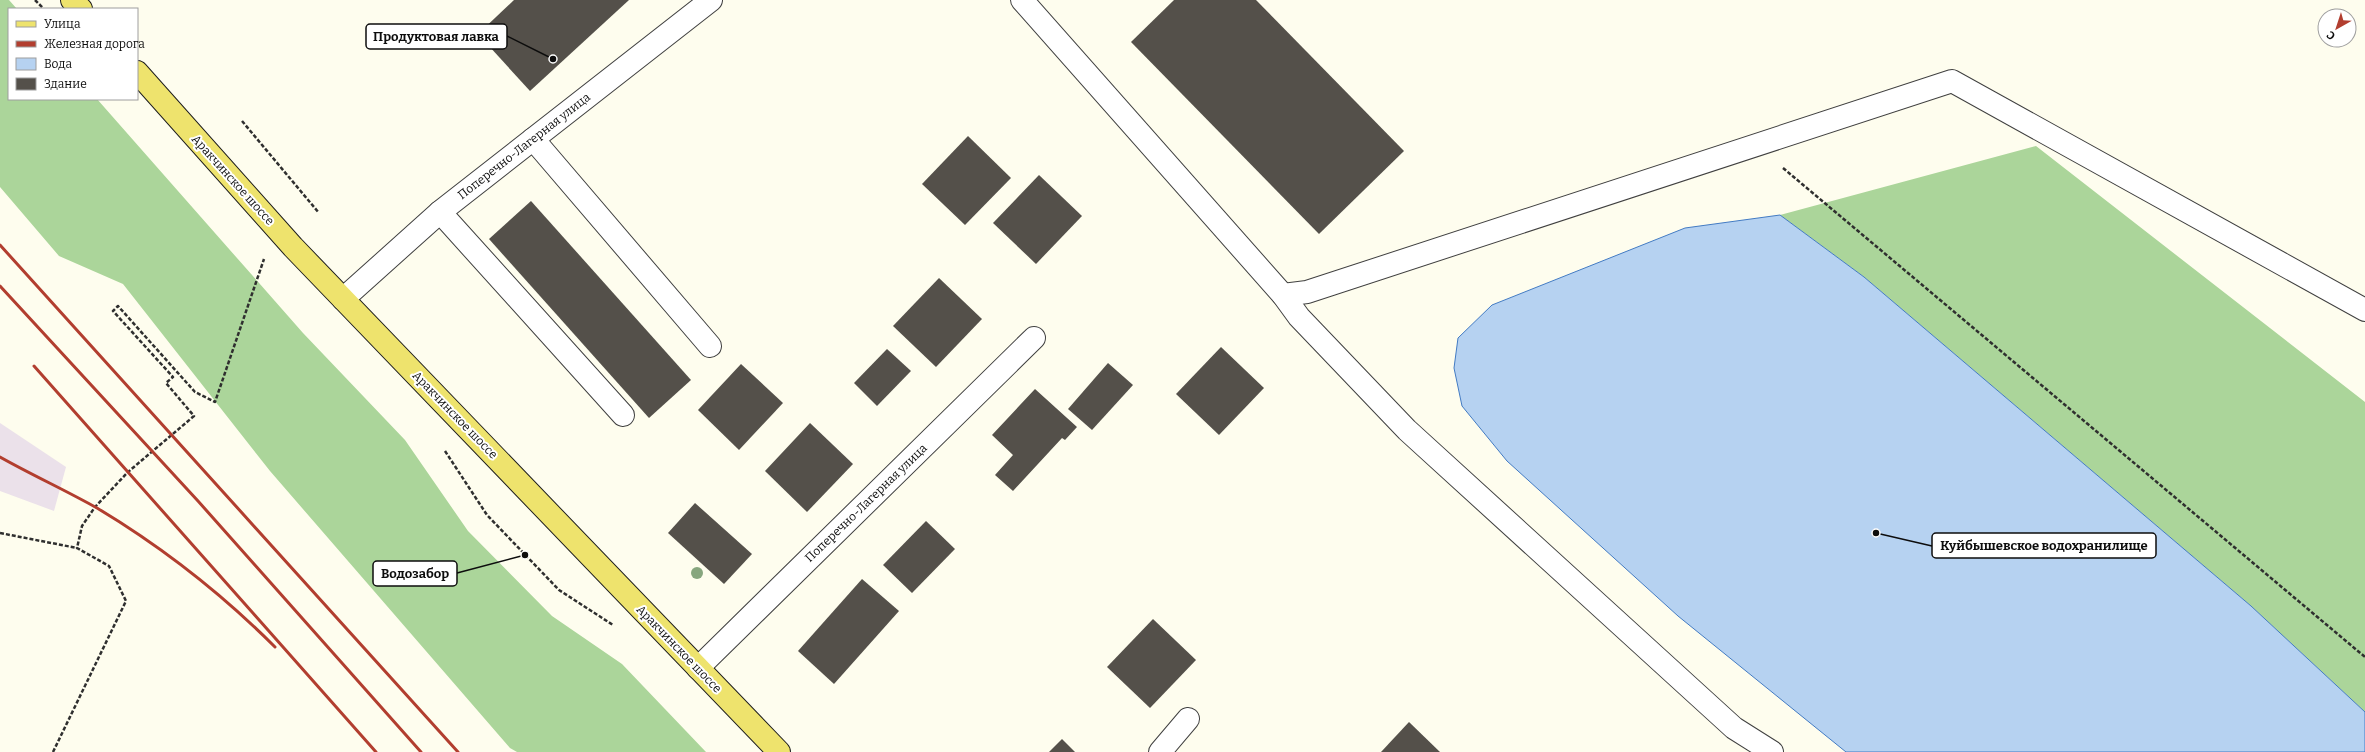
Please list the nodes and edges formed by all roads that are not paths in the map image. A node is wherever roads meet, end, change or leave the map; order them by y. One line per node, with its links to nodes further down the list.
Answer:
1 (711, 0): 4 (street, Поперечно-Лагерная улица)
2 (1022, 0): 6 (street)
3 (138, 73): 7 (main road, Аракчинское шоссе)
4 (533, 139): 5 (street, Поперечно-Лагерная улица); 10 (street)
5 (440, 212): 7 (street, Поперечно-Лагерная улица); 11 (street)
6 (1283, 294): 8 (street); 16 (street)
7 (343, 299): 12 (main road, Аракчинское шоссе)
8 (2365, 310)
9 (1034, 338): 12 (street, Поперечно-Лагерная улица)
10 (710, 346)
11 (623, 415)
12 (698, 668): 14 (main road, Аракчинское шоссе)
13 (1188, 719): 15 (street)
14 (779, 752)
15 (1160, 752)
16 (1772, 752)

